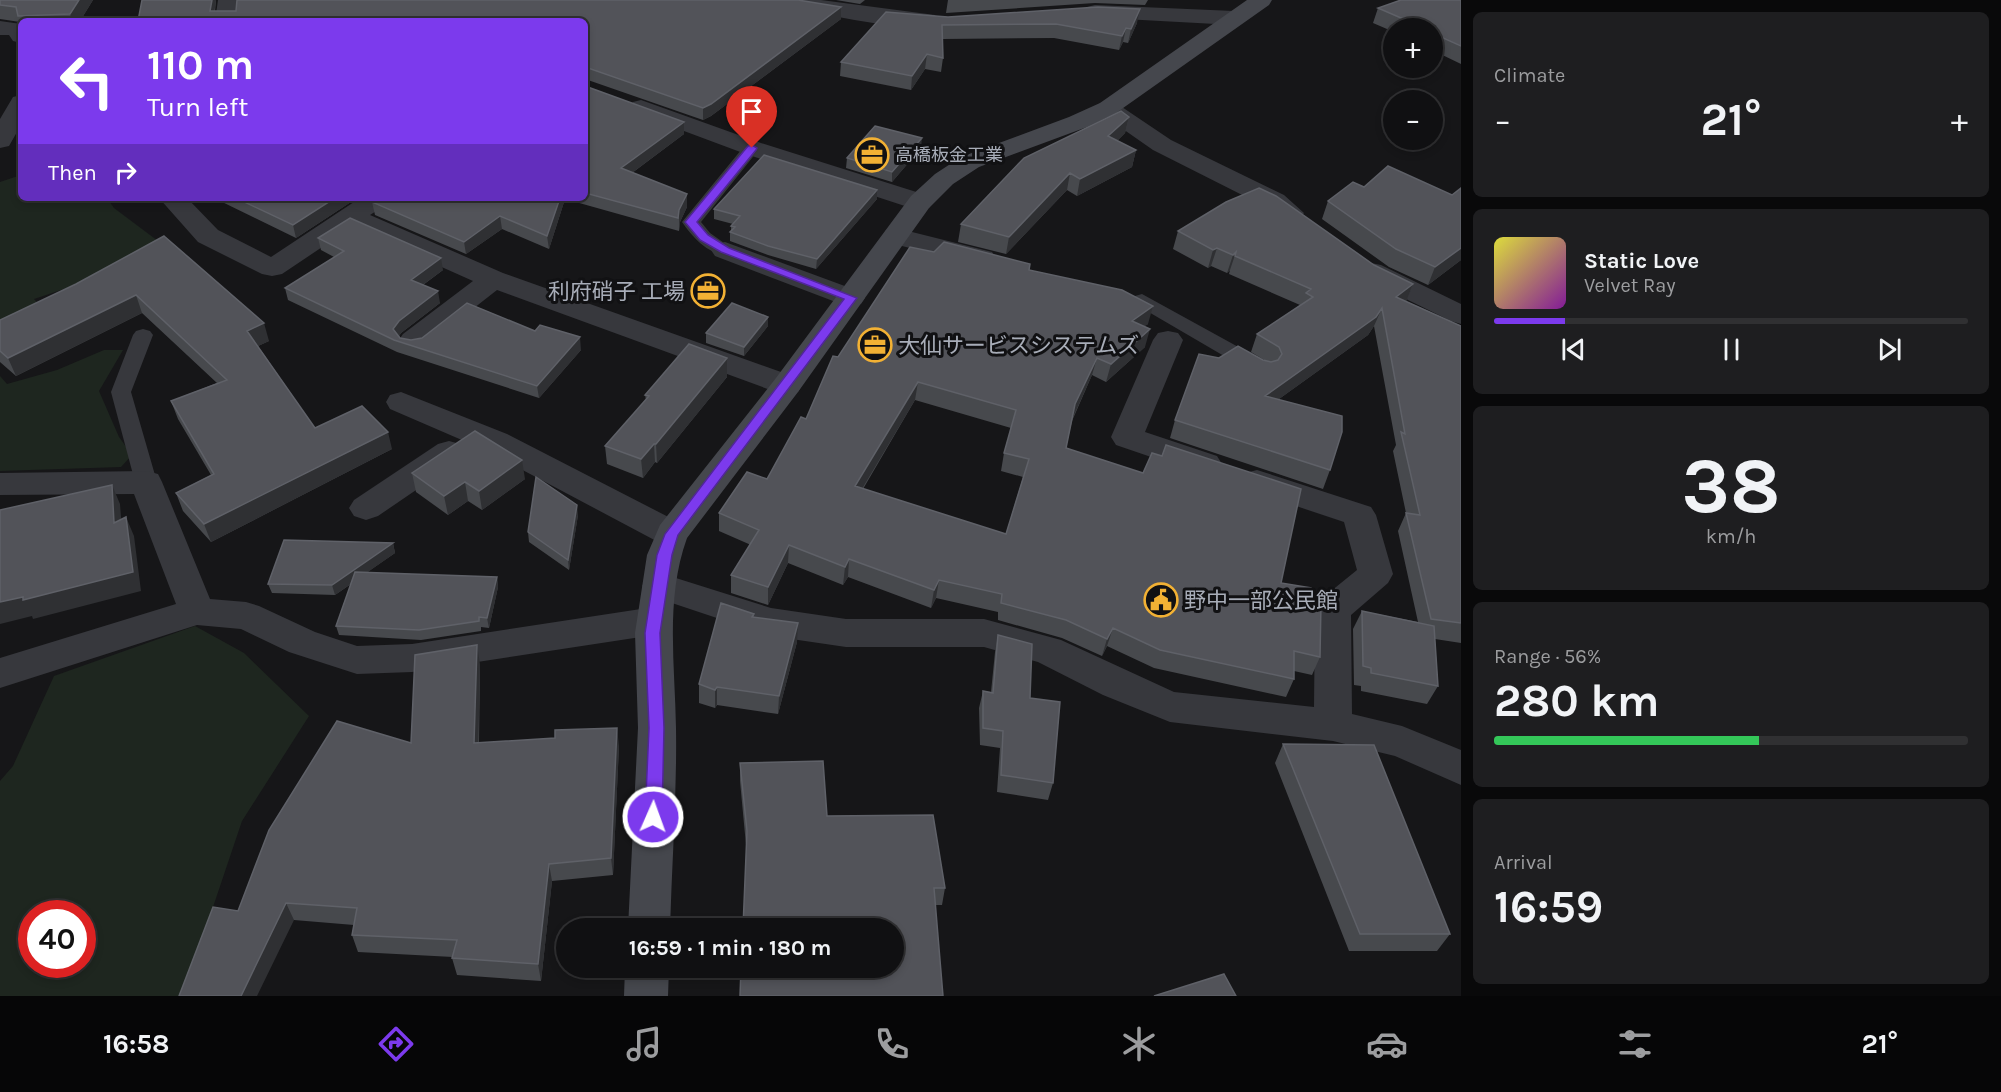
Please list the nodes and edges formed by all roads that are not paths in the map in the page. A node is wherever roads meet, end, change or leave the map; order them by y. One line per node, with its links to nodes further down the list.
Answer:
1 (229, 0): 6 (street)
2 (782, 0): 8 (street)
3 (1261, 0): 7 (street)
4 (1157, 7): 5 (street); 7 (street)
5 (1070, 12)
6 (226, 18)
7 (1234, 18): 13 (street)
8 (946, 22)
9 (0, 28): 10 (street)
10 (18, 31)
11 (619, 99): 15 (street)
12 (18, 108): 14 (street)
13 (1108, 108): 18 (street); 20 (street)
14 (0, 141)
15 (752, 148): 18 (street); 22 (lane)
16 (175, 201): 19 (street)
17 (374, 201): 19 (street)
18 (920, 202): 21 (street)
19 (351, 217): 25 (street)
20 (1311, 228)
21 (896, 236): 24 (street); 27 (street)
22 (725, 250): 27 (street)
23 (1347, 254): 28 (street)
24 (1008, 265)
25 (493, 279): 31 (street); 33 (street)
26 (1131, 297): 32 (lane)
27 (851, 298): 33 (street)
28 (1461, 315)
29 (143, 334): 36 (lane)
30 (1168, 340): 43 (street)
31 (413, 341)
32 (1264, 371)
33 (787, 385): 39 (street)
34 (401, 402): 35 (street)
35 (476, 433): 38 (street); 39 (street)
36 (146, 482): 37 (street); 41 (street)
37 (0, 484)
38 (366, 508)
39 (672, 534): 40 (street)
40 (657, 604): 41 (street); 43 (street); 45 (street)
41 (197, 611): 42 (street)
42 (0, 672)
43 (1333, 725): 44 (street)
44 (1461, 768)
45 (649, 918)
46 (647, 978): 47 (street)
47 (646, 996)

